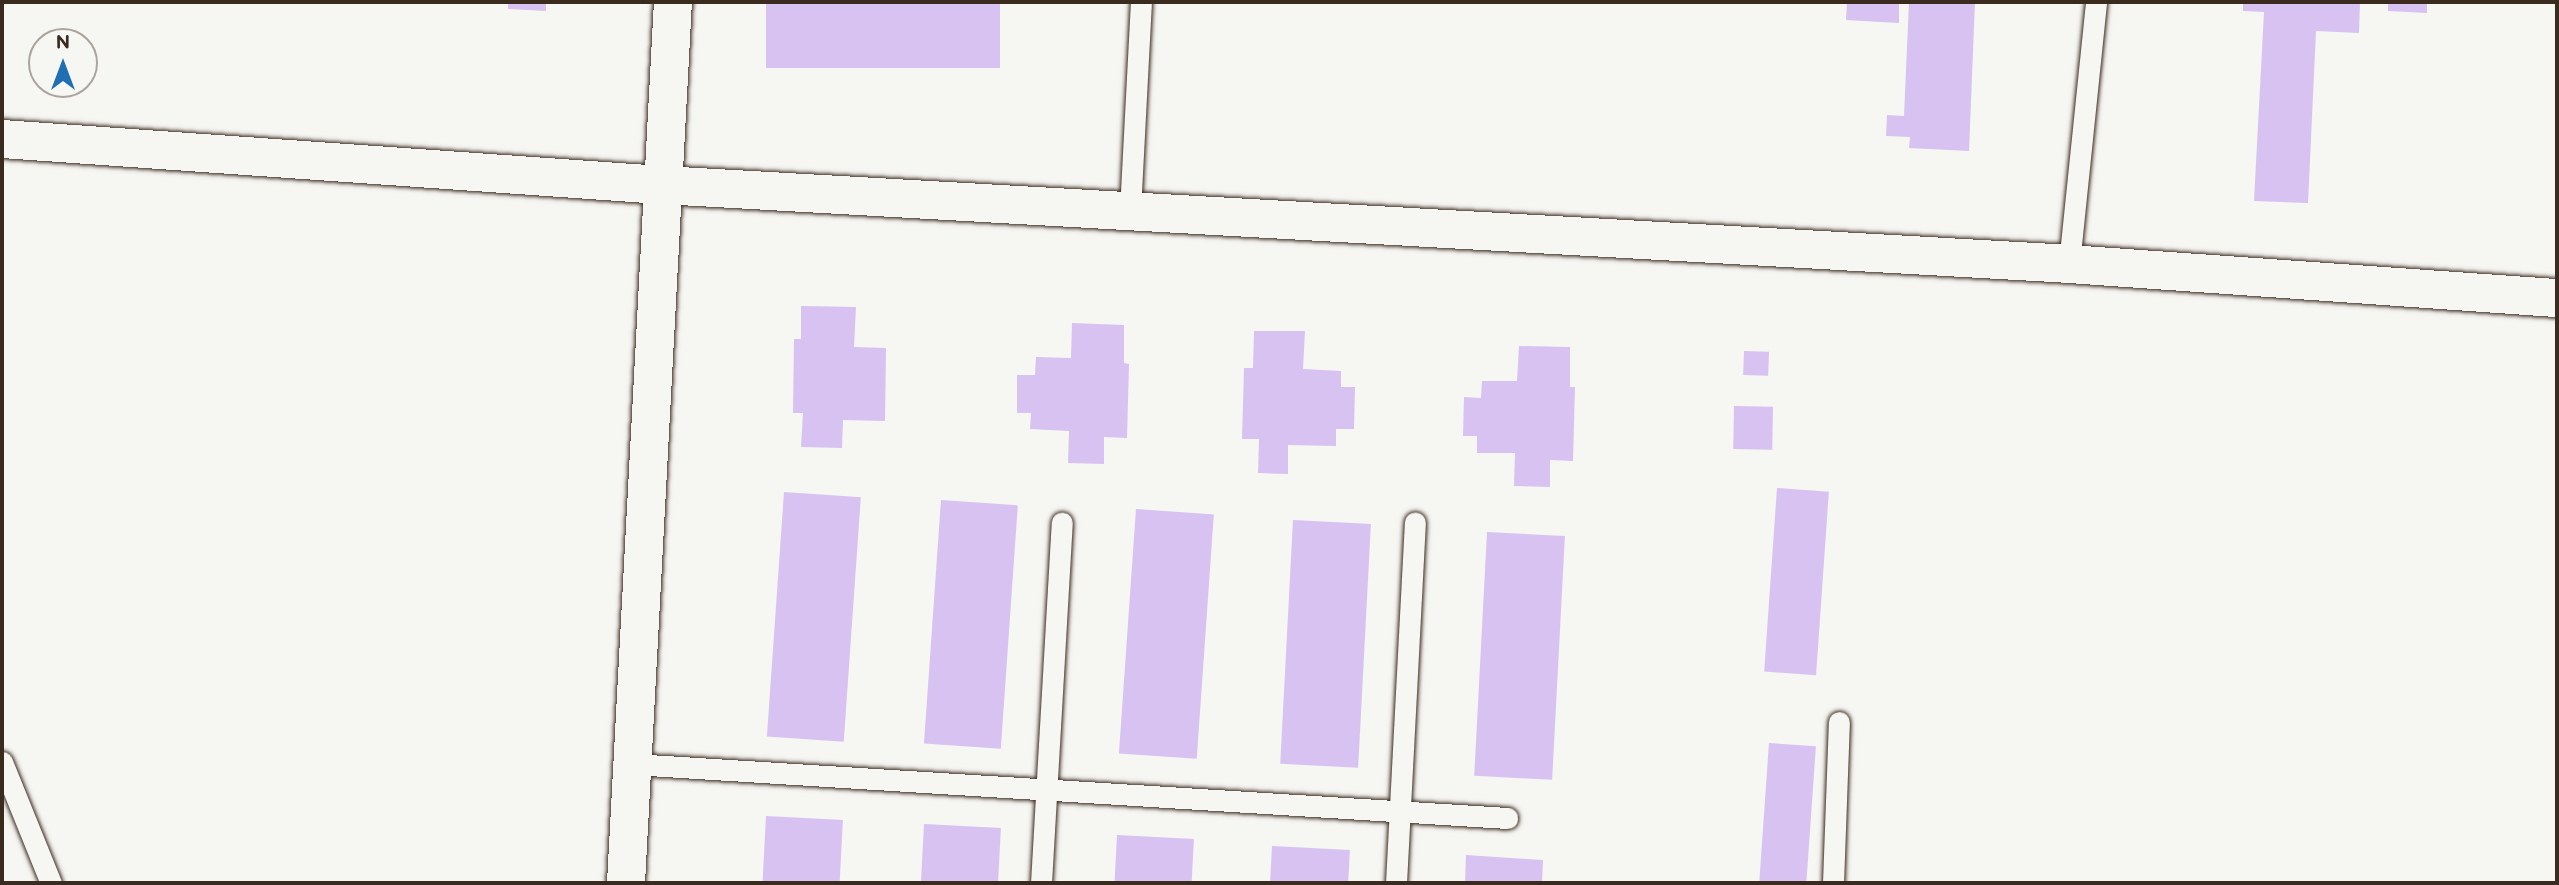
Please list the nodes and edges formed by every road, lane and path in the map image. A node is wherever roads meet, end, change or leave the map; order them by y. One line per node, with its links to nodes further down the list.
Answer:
1 (673, 2): 5 (street)
2 (1141, 2): 6 (lane)
3 (2096, 2): 7 (lane)
4 (2, 139): 5 (street)
5 (662, 185): 6 (street); 13 (street)
6 (1130, 211): 7 (street)
7 (2069, 264): 8 (street)
8 (2557, 298)
9 (1062, 523): 14 (lane)
10 (1415, 523): 15 (lane)
11 (1839, 722): 21 (lane)
12 (2, 762): 17 (lane)
13 (632, 764): 14 (lane); 18 (street)
14 (1046, 789): 15 (lane); 19 (lane)
15 (1400, 812): 16 (lane); 20 (lane)
16 (1507, 818)
17 (51, 883)
18 (626, 883)
19 (1041, 883)
20 (1396, 883)
21 (1833, 883)

